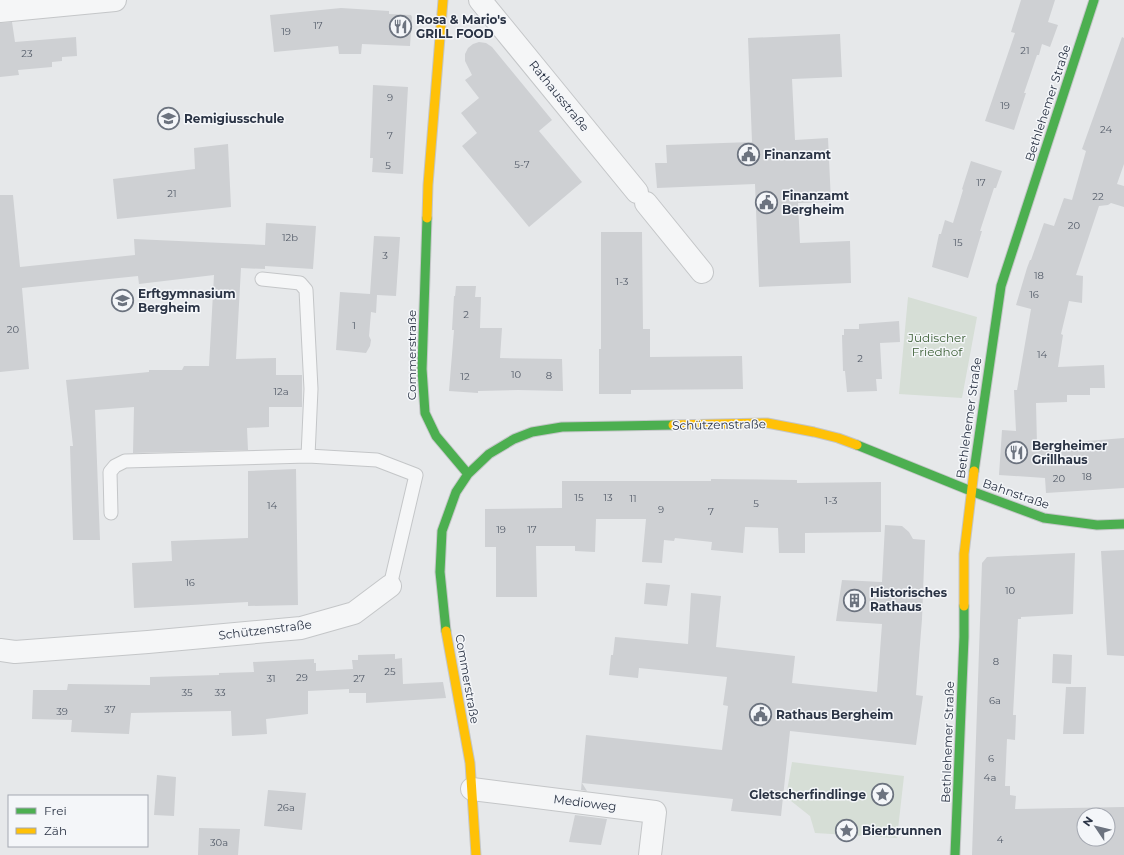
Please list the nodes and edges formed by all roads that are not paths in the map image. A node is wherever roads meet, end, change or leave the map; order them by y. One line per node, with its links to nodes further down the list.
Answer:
1 (115, 0): 5 (street)
2 (443, 0): 9 (street, Commerstraße)
3 (480, 0): 6 (street, Rathausstraße)
4 (1094, 0): 10 (street, Bethlehemer Straße)
5 (0, 11)
6 (702, 272)
7 (262, 280): 8 (lane)
8 (308, 456): 11 (lane); 13 (lane, Schützenstraße)
9 (468, 474): 10 (street, Schützenstraße); 15 (street, Commerstraße)
10 (971, 491): 12 (street, Bahnstraße); 18 (street, Bethlehemer Straße)
11 (111, 513)
12 (1124, 524)
13 (390, 586): 14 (street, Schützenstraße)
14 (0, 650)
15 (472, 789): 16 (street, Commerstraße); 17 (street, Medioweg)
16 (476, 855)
17 (650, 855)
18 (955, 855)

